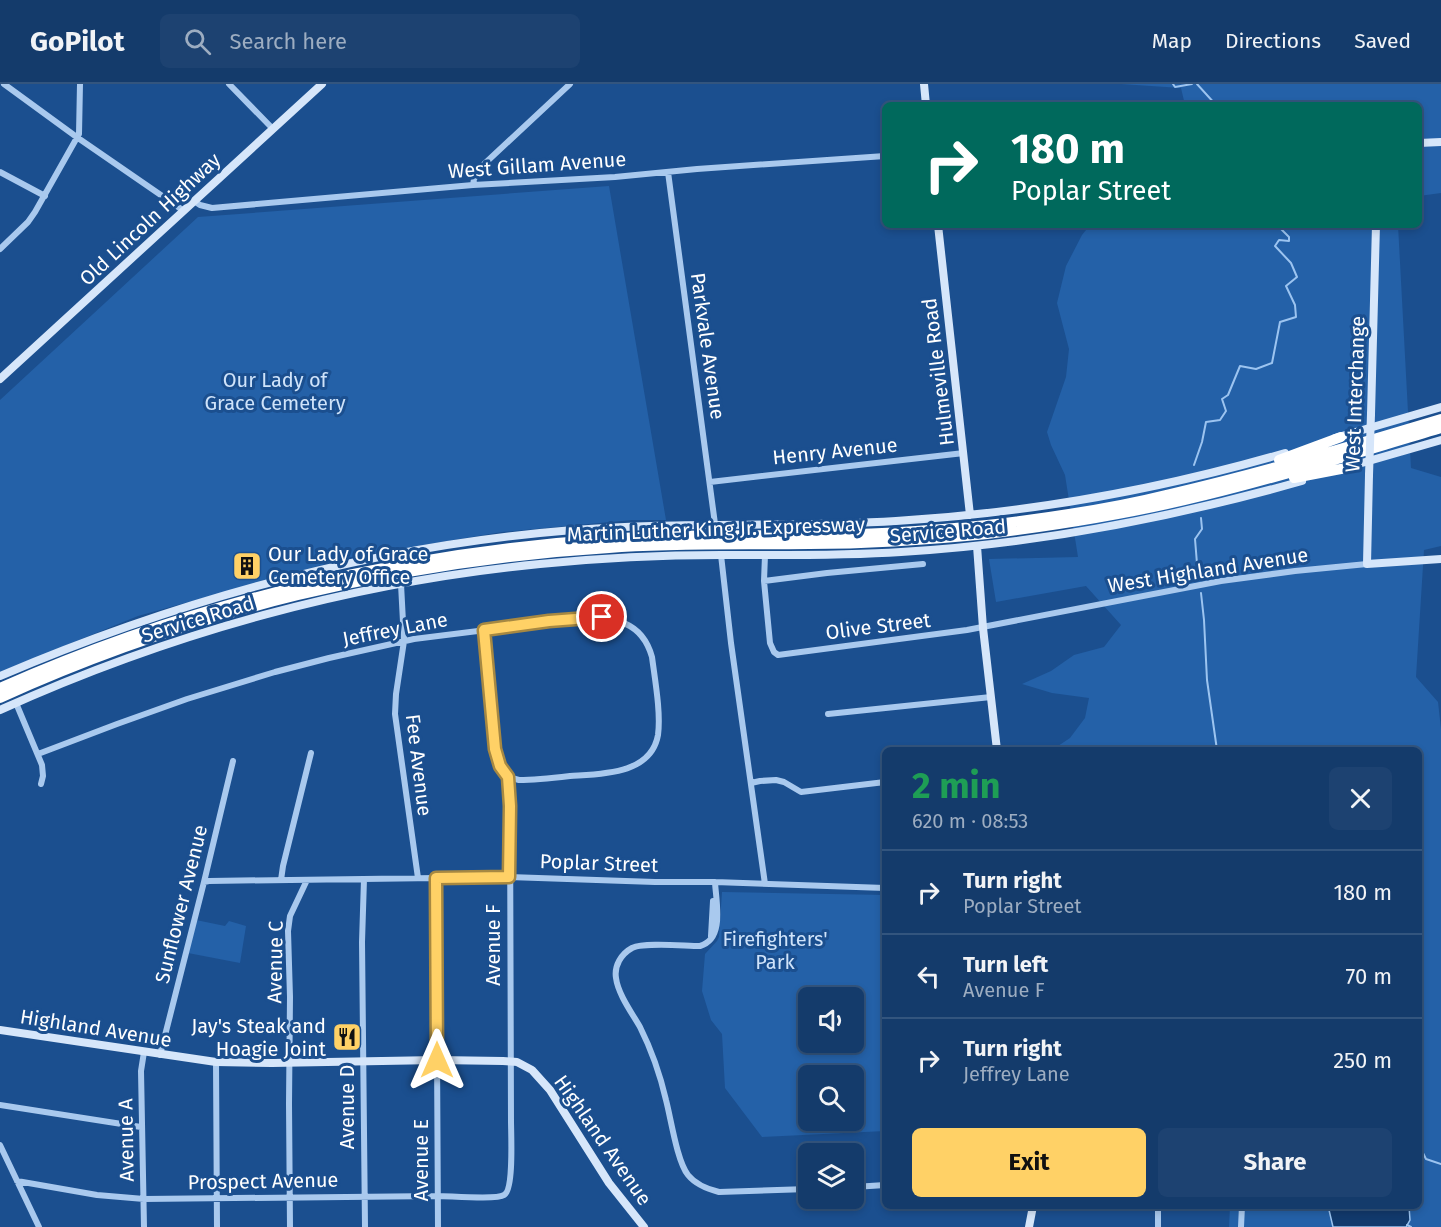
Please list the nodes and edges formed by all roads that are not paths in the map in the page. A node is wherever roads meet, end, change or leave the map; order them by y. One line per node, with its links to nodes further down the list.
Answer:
1 (4, 84): 9 (street)
2 (80, 84): 9 (street)
3 (229, 84): 8 (street)
4 (322, 84): 8 (street, Old Lincoln Highway)
5 (570, 84): 15 (street)
6 (924, 84): 7 (street)
7 (926, 102)
8 (273, 129): 17 (street, Old Lincoln Highway)
9 (78, 138): 16 (street); 18 (street)
10 (1441, 142): 11 (street)
11 (1422, 143)
12 (882, 156): 14 (street, West Gillam Avenue)
13 (0, 172): 16 (street)
14 (668, 172): 15 (street, West Gillam Avenue); 30 (street, Parkvale Avenue)
15 (472, 185): 17 (street, West Gillam Avenue)
16 (45, 196): 21 (street)
17 (194, 201): 18 (street, Old Lincoln Highway)
18 (183, 211): 22 (street, Old Lincoln Highway)
19 (938, 228): 28 (street, Hulmeville Road)
20 (1376, 228): 40 (street, West Interchange, bridge)
21 (0, 249)
22 (0, 379)
23 (1441, 407): 26 (street, Service Road)
24 (1441, 419): 31 (highway, Martin Luther King Jr. Expressway)
25 (1441, 428): 32 (highway, Martin Luther King Jr. Expressway)
26 (1341, 437): 31 (highway); 33 (street, Service Road)
27 (1441, 440): 29 (street, Service Road)
28 (964, 453): 30 (street, Henry Avenue); 33 (street, Hulmeville Road)
29 (1346, 468): 32 (highway); 35 (street, Service Road)
30 (710, 482): 34 (street, Parkvale Avenue)
31 (1218, 482): 47 (highway, Martin Luther King Jr. Expressway)
32 (1205, 495): 47 (highway, Martin Luther King Jr. Expressway)
33 (970, 515): 34 (street, Service Road)
34 (715, 524): 46 (street, Service Road)
35 (977, 546): 37 (street, Service Road); 43 (street)
36 (721, 555): 37 (street, Service Road); 42 (street, Service Road); 57 (street)
37 (765, 555): 41 (street)
38 (1441, 559): 40 (street, West Highland Avenue)
39 (923, 564): 41 (street)
40 (1367, 564): 43 (street, West Highland Avenue)
41 (764, 580): 43 (street, Olive Street)
42 (400, 584): 45 (street, Fee Avenue); 47 (street, Service Road)
43 (983, 628): 48 (street)
44 (484, 630): 45 (street, Jeffrey Lane); 55 (street, Avenue F); 55 (street, Jeffrey Lane)
45 (404, 641): 53 (street, Jeffrey Lane); 60 (street, Fee Avenue)
46 (0, 676)
47 (5, 696): 49 (street, Service Road); 53 (street)
48 (990, 697): 50 (street); 51 (street)
49 (0, 710)
50 (828, 714)
51 (997, 747)
52 (311, 753): 63 (street)
53 (38, 754): 58 (street)
54 (233, 761): 65 (street, Sunflower Avenue)
55 (508, 777): 59 (street, Avenue F)
56 (882, 782): 57 (street)
57 (751, 783): 67 (street)
58 (41, 784)
59 (509, 877): 61 (street, Poplar Street); 66 (street, Poplar Street); 75 (street, Avenue F)
60 (418, 878): 61 (street, Poplar Street); 62 (street, Poplar Street)
61 (436, 878): 72 (street, Avenue E)
62 (364, 879): 64 (street, Poplar Street); 74 (street, Avenue D)
63 (281, 880): 64 (street, Poplar Street); 65 (street, Poplar Street)
64 (307, 880): 76 (street, Avenue C)
65 (204, 882): 71 (street, Sunflower Avenue)
66 (715, 882): 67 (street, Poplar Street); 83 (street)
67 (765, 884): 68 (street, Poplar Street)
68 (882, 888)
69 (0, 1030): 70 (street, Highland Avenue)
70 (144, 1052): 71 (street, Highland Avenue); 78 (street, Avenue A)
71 (160, 1055): 73 (street, Highland Avenue)
72 (437, 1060): 74 (street, Highland Avenue); 75 (street, Highland Avenue); 85 (street, Avenue E)
73 (216, 1062): 76 (street, Highland Avenue); 88 (street)
74 (363, 1062): 76 (street, Highland Avenue); 87 (street, Avenue D)
75 (510, 1062): 84 (street, Avenue F); 99 (street, Highland Avenue)
76 (290, 1063): 86 (street, Avenue C)
77 (0, 1105): 78 (street)
78 (141, 1127): 89 (street, Avenue A)
79 (0, 1145): 80 (street)
80 (17, 1181): 89 (street, Prospect Avenue); 93 (street)
81 (882, 1185): 82 (street)
82 (864, 1186)
83 (798, 1189)
84 (508, 1192): 85 (street, Prospect Avenue)
85 (438, 1196): 87 (street, Prospect Avenue); 98 (street, Avenue E)
86 (290, 1197): 87 (street, Prospect Avenue); 88 (street, Prospect Avenue); 96 (street, Avenue C)
87 (364, 1197): 97 (street, Avenue D)
88 (217, 1198): 89 (street, Prospect Avenue); 95 (street)
89 (144, 1199): 94 (street, Avenue A)
90 (1032, 1209): 100 (street)
91 (1158, 1209): 101 (street)
92 (1242, 1209): 102 (street)
93 (39, 1227)
94 (144, 1227)
95 (217, 1227)
96 (290, 1227)
97 (365, 1227)
98 (438, 1227)
99 (644, 1227)
100 (1029, 1227)
101 (1158, 1227)
102 (1241, 1227)

